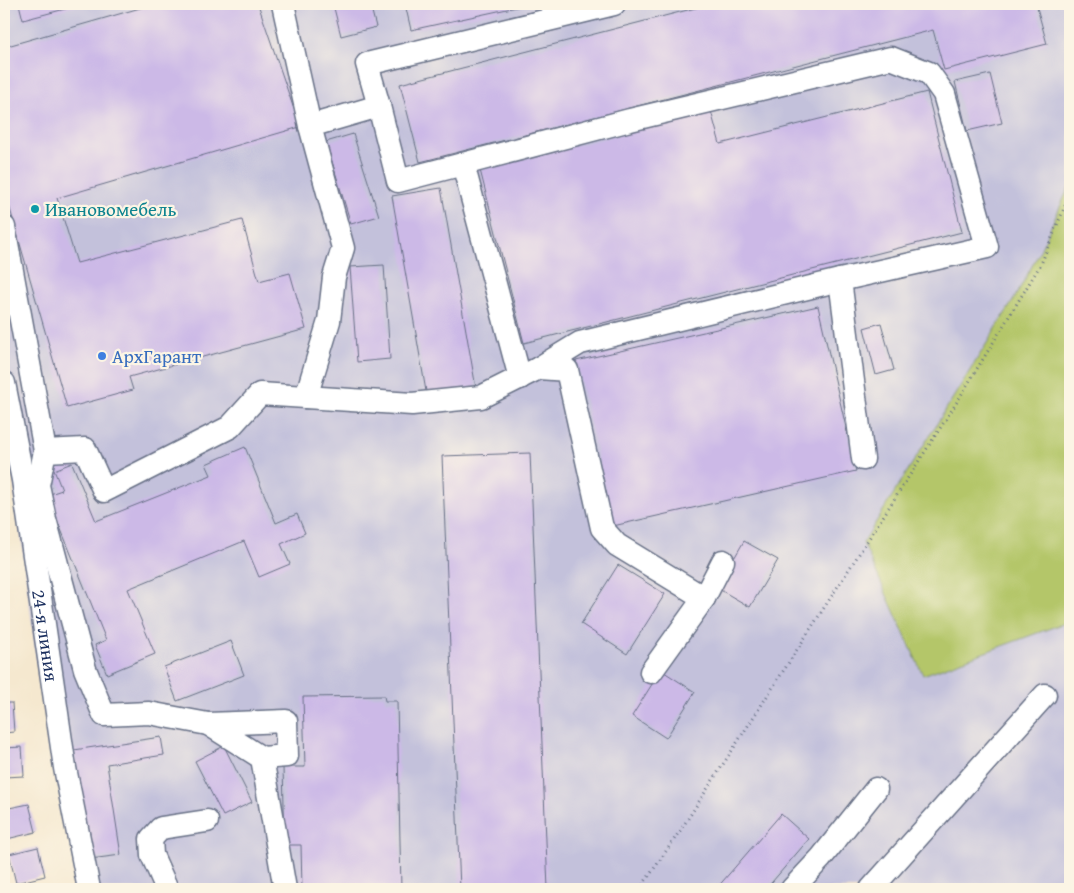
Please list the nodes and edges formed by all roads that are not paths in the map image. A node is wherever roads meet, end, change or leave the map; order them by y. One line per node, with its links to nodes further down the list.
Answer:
1 (283, 4): 5 (street)
2 (614, 4): 3 (street)
3 (546, 12): 4 (street)
4 (379, 106): 5 (street); 6 (street)
5 (310, 126): 11 (street)
6 (463, 164): 8 (street); 9 (street)
7 (4, 227): 12 (street)
8 (840, 280): 9 (street); 13 (street)
9 (529, 373): 11 (street); 15 (street)
10 (4, 383): 22 (street, 24-я линия)
11 (306, 397): 12 (street)
12 (45, 451): 18 (street)
13 (863, 459)
14 (723, 561): 15 (street)
15 (704, 598): 16 (street)
16 (651, 672)
17 (1045, 694): 26 (street)
18 (208, 724): 19 (street); 19 (street)
19 (262, 758): 24 (street)
20 (876, 789): 25 (street)
21 (207, 821): 23 (street)
22 (88, 889)
23 (167, 889)
24 (285, 889)
25 (792, 889)
26 (872, 889)

